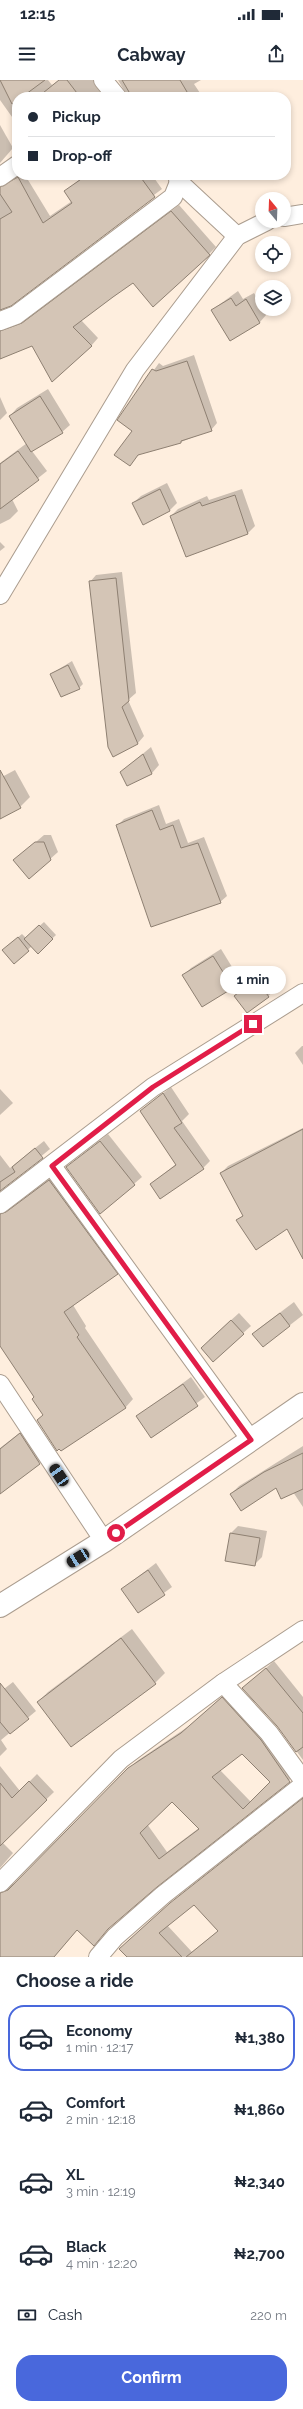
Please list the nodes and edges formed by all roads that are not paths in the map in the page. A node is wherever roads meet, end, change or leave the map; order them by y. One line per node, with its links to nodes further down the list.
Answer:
1 (12, 169): 2 (street)
2 (0, 177)
3 (178, 180): 9 (street)
4 (179, 180): 8 (street)
5 (303, 214): 6 (street)
6 (291, 216)
7 (255, 227): 8 (street)
8 (237, 236): 10 (street)
9 (0, 321)
10 (0, 595)
11 (303, 993): 12 (street)
12 (52, 1166): 13 (street); 16 (street)
13 (0, 1204)
14 (0, 1384): 17 (street)
15 (303, 1404): 16 (street)
16 (251, 1440): 17 (street)
17 (104, 1541): 18 (street)
18 (0, 1606)
19 (303, 1630): 20 (street)
20 (224, 1682): 21 (street); 23 (street)
21 (303, 1780)
22 (303, 1784): 24 (street)
23 (0, 1883)
24 (98, 1957)

